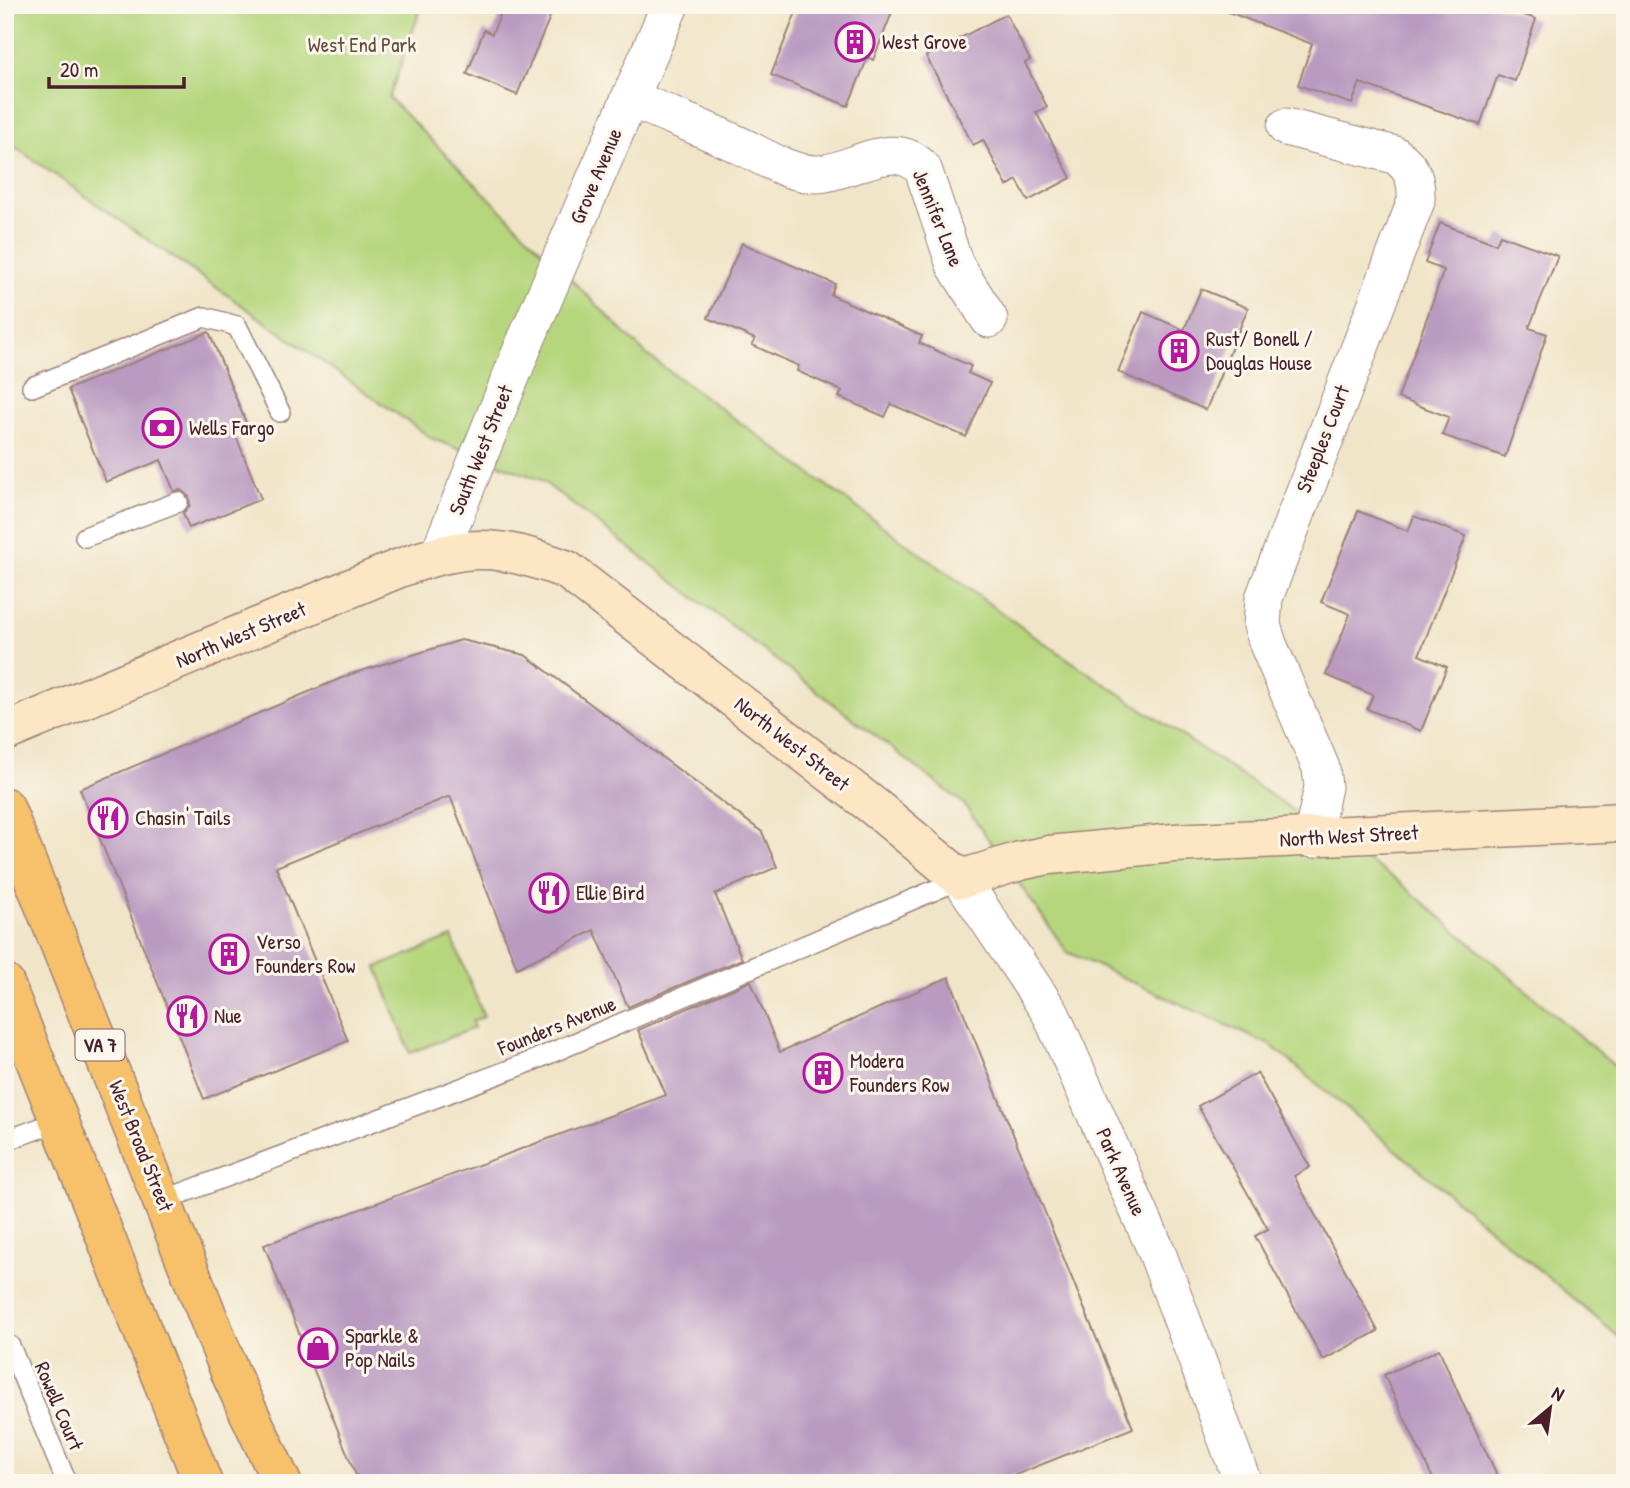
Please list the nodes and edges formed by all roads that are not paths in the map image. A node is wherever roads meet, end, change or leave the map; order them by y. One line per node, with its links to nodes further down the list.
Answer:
1 (670, 5): 2 (street, Grove Avenue)
2 (630, 98): 4 (street, Jennifer Lane); 5 (street, Grove Avenue)
3 (1286, 127): 14 (street, Steeples Court)
4 (989, 319)
5 (523, 346): 10 (street, South West Street)
6 (32, 387): 7 (lane)
7 (280, 412)
8 (178, 502): 9 (lane)
9 (85, 537)
10 (439, 554): 11 (main road, North West Street); 15 (main road, North West Street)
11 (5, 732)
12 (5, 807): 19 (main road, West Broad Street / VA 7)
13 (1625, 822): 14 (main road, North West Street)
14 (1312, 839): 15 (main road, North West Street)
15 (961, 879): 19 (lane, Founders Avenue); 24 (street, Park Avenue)
16 (7, 993): 17 (main road)
17 (59, 1121): 18 (lane); 22 (main road)
18 (5, 1141)
19 (164, 1200): 23 (main road, West Broad Street / VA 7)
20 (10, 1346): 21 (lane, Rowell Court)
21 (67, 1483)
22 (203, 1483)
23 (282, 1483)
24 (1243, 1483)

